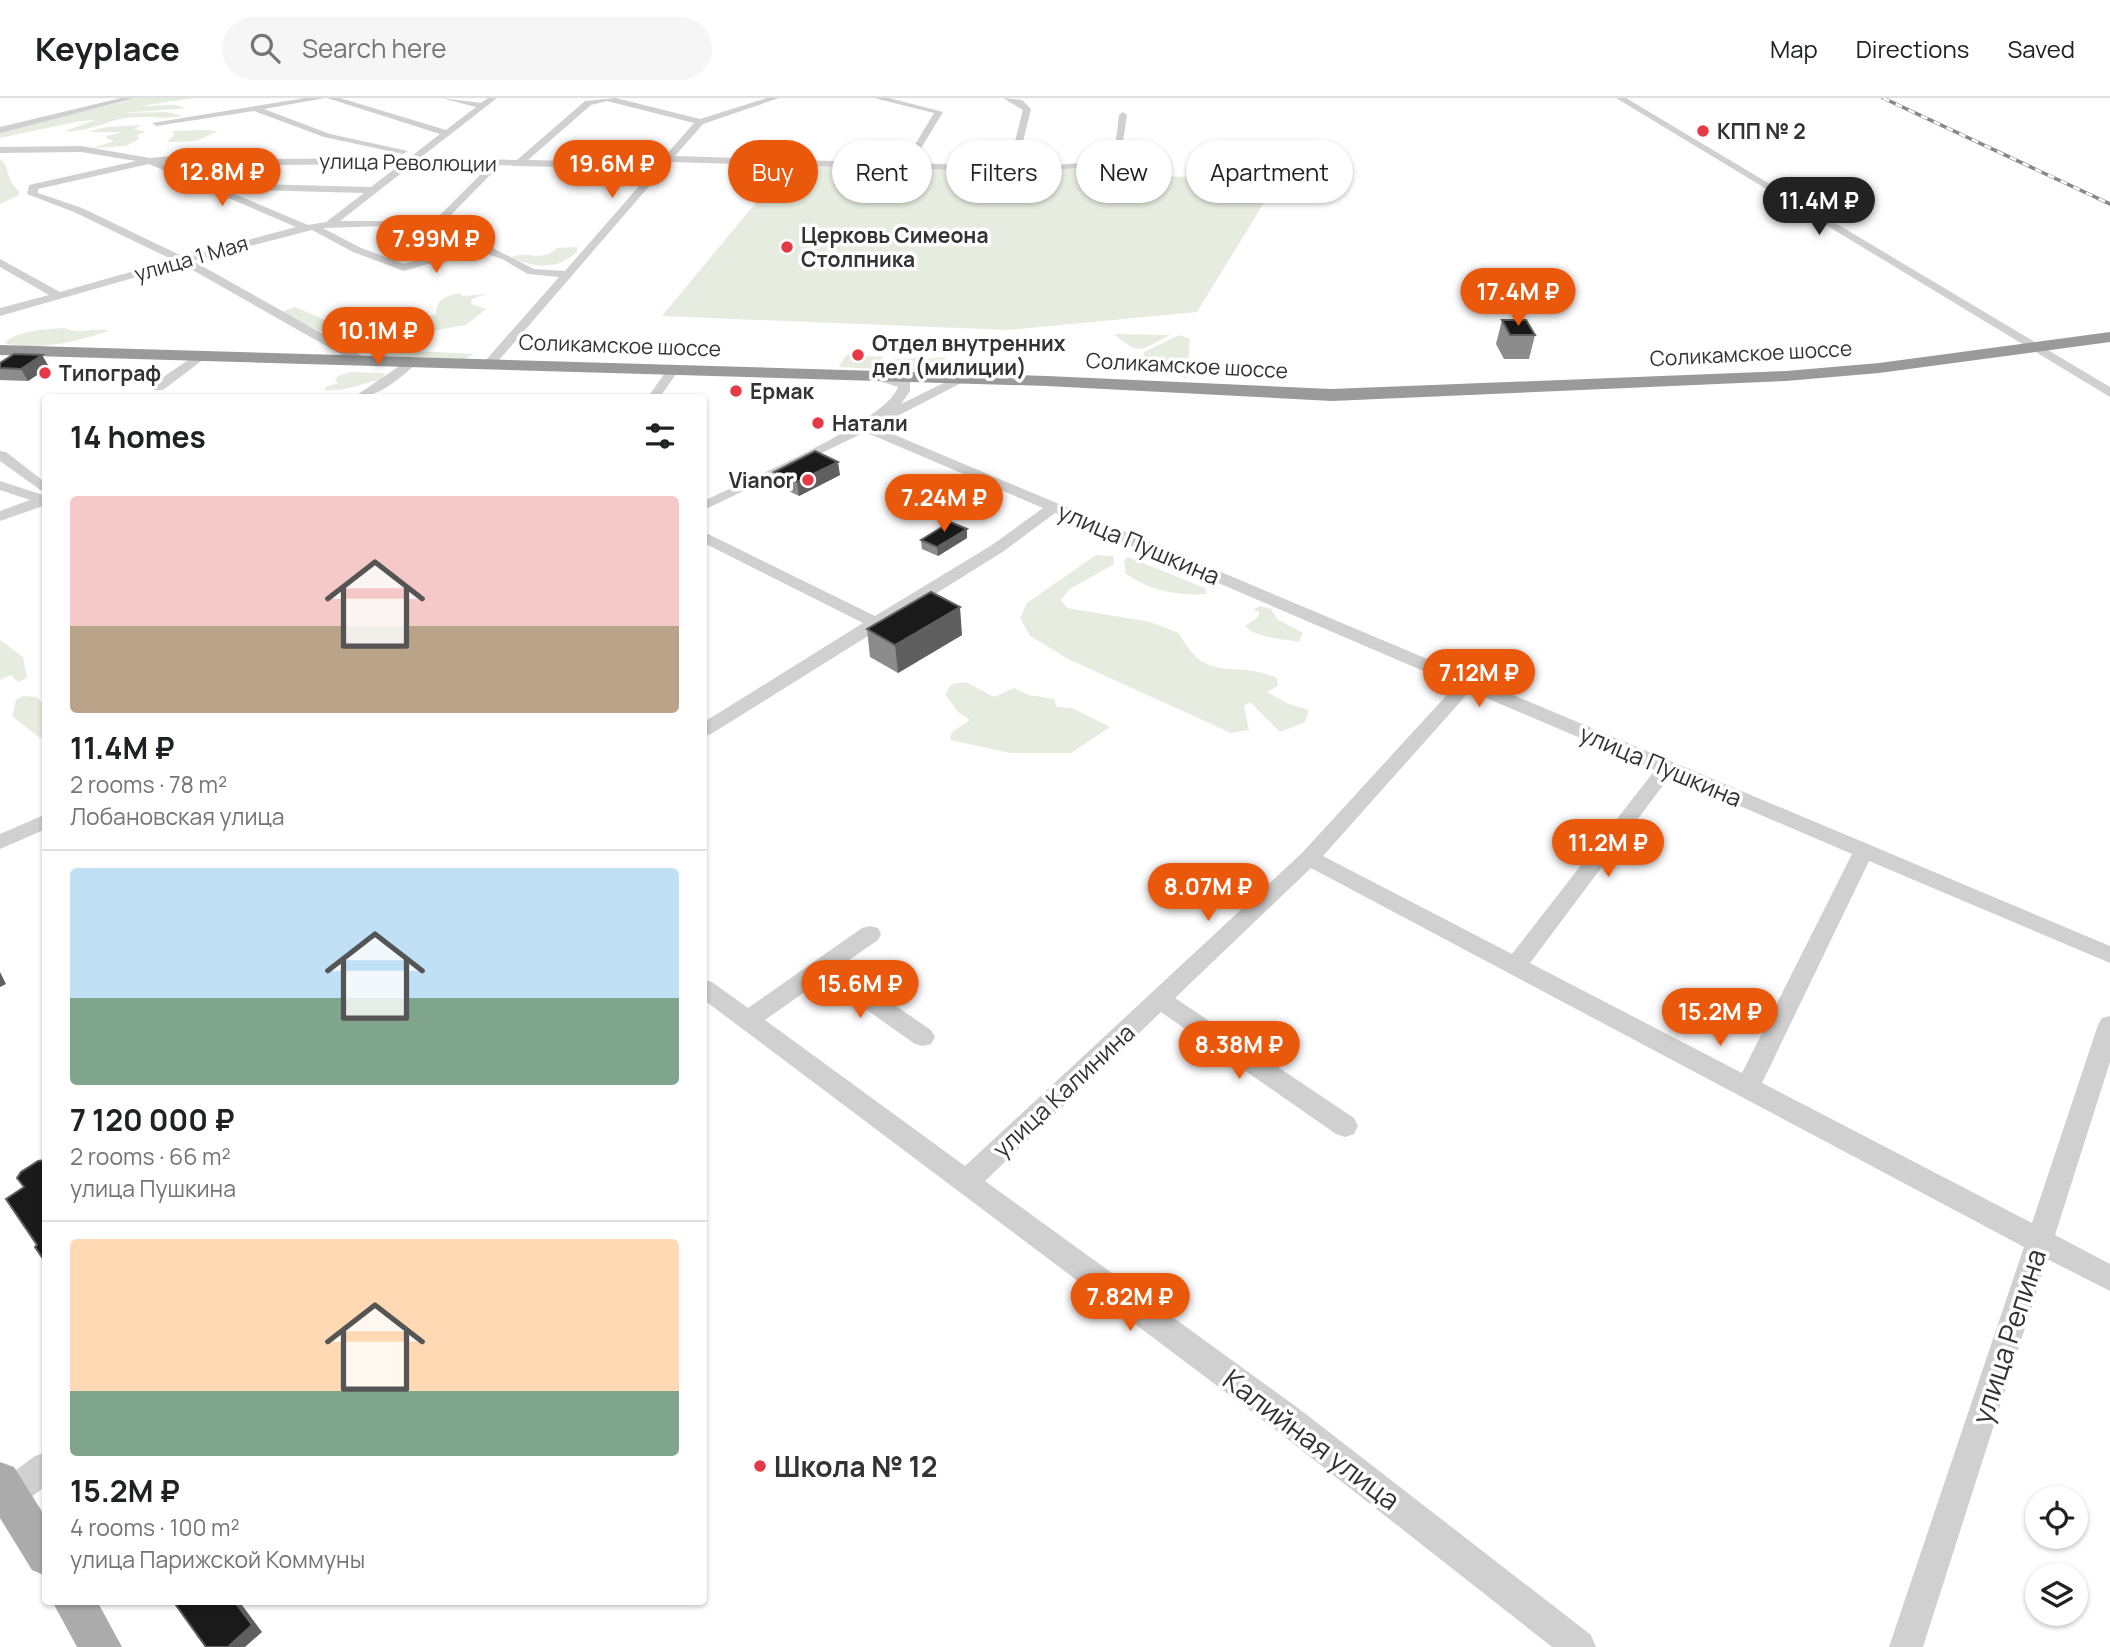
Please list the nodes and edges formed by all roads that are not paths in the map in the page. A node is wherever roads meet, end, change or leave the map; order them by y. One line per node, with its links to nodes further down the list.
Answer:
1 (92, 98): 12 (street)
2 (131, 98): 12 (street)
3 (321, 98): 14 (street)
4 (331, 98): 19 (street)
5 (445, 98): 13 (street)
6 (493, 98): 13 (street, улица 1 Мая)
7 (607, 98): 16 (street); 28 (street)
8 (775, 98): 16 (street)
9 (878, 98): 20 (street)
10 (1007, 98): 21 (street)
11 (1620, 98): 43 (street)
12 (106, 104): 18 (street)
13 (482, 106): 19 (street, улица 1 Мая)
14 (255, 108): 17 (street); 23 (street)
15 (1123, 114): 30 (street, улица Революции)
16 (700, 122): 26 (street)
17 (156, 123)
18 (0, 130)
19 (446, 133): 23 (street, улица 1 Мая)
20 (923, 140)
21 (1019, 140)
22 (0, 150): 24 (street)
23 (422, 150): 25 (street, улица 1 Мая)
24 (150, 161): 25 (street, улица Революции); 31 (street); 37 (street, улица Революции)
25 (410, 161): 27 (street, улица Революции); 32 (street, улица 1 Мая)
26 (665, 162): 28 (street, улица Революции); 29 (street, улица Революции); 39 (street)
27 (497, 163): 28 (street, улица Революции); 35 (street)
28 (519, 163)
29 (832, 164)
30 (1062, 166)
31 (209, 186): 32 (street); 34 (street)
32 (373, 190): 33 (street, улица 1 Мая)
33 (329, 224): 34 (street, улица 1 Мая); 35 (street)
34 (309, 228): 36 (street); 37 (street, улица 1 Мая)
35 (432, 228): 36 (street)
36 (476, 246): 39 (street)
37 (181, 261): 40 (street, улица 1 Мая); 46 (street)
38 (0, 262): 40 (street)
39 (567, 274): 48 (street)
40 (58, 295): 41 (street, улица 1 Мая)
41 (0, 312)
42 (2110, 337): 43 (highway, Соликамское шоссе)
43 (2035, 348): 51 (highway, Соликамское шоссе); 53 (street)
44 (0, 350): 45 (highway, Соликамское шоссе)
45 (200, 356): 46 (highway, Соликамское шоссе); 52 (street)
46 (362, 360): 47 (highway, Соликамское шоссе)
47 (411, 362): 48 (highway, Соликамское шоссе); 54 (street)
48 (489, 364): 49 (highway, Соликамское шоссе)
49 (673, 370): 50 (highway, Соликамское шоссе); 55 (street)
50 (876, 375): 51 (highway, Соликамское шоссе); 56 (street)
51 (965, 378): 56 (street)
52 (158, 387)
53 (2110, 393)
54 (367, 394)
55 (656, 394)
56 (863, 427): 62 (street); 63 (street, улица Пушкина)
57 (0, 455): 59 (street)
58 (0, 485): 60 (street)
59 (42, 494)
60 (42, 496)
61 (42, 498): 64 (street)
62 (707, 505)
63 (1054, 507): 66 (street); 67 (street, улица Пушкина)
64 (0, 516)
65 (707, 538): 66 (street)
66 (875, 622): 68 (street)
67 (1468, 683): 69 (street, улица Пушкина); 73 (street, улица Калинина)
68 (707, 728)
69 (1667, 767): 72 (street, улица Пушкина); 76 (street)
70 (42, 823): 71 (street)
71 (0, 842)
72 (1864, 851): 75 (street, улица Пушкина); 83 (street)
73 (1309, 858): 76 (street); 79 (street, улица Калинина)
74 (870, 934): 77 (street)
75 (2110, 955)
76 (1515, 966): 83 (street)
77 (822, 967): 80 (street); 82 (street)
78 (707, 990): 80 (street, Калийная улица)
79 (1159, 999): 84 (street); 85 (street, улица Калинина)
80 (749, 1019): 85 (street, Калийная улица)
81 (2110, 1026): 86 (street, улица Репина)
82 (923, 1037)
83 (1747, 1087): 86 (street)
84 (1345, 1126)
85 (967, 1181): 93 (street, Калийная улица)
86 (2039, 1241): 87 (street); 94 (street, улица Репина)
87 (2110, 1278)
88 (42, 1469): 89 (street)
89 (4, 1488): 90 (main road)
90 (42, 1550)
91 (75, 1605): 92 (main road)
92 (101, 1647)
93 (1579, 1647)
94 (1906, 1647)

